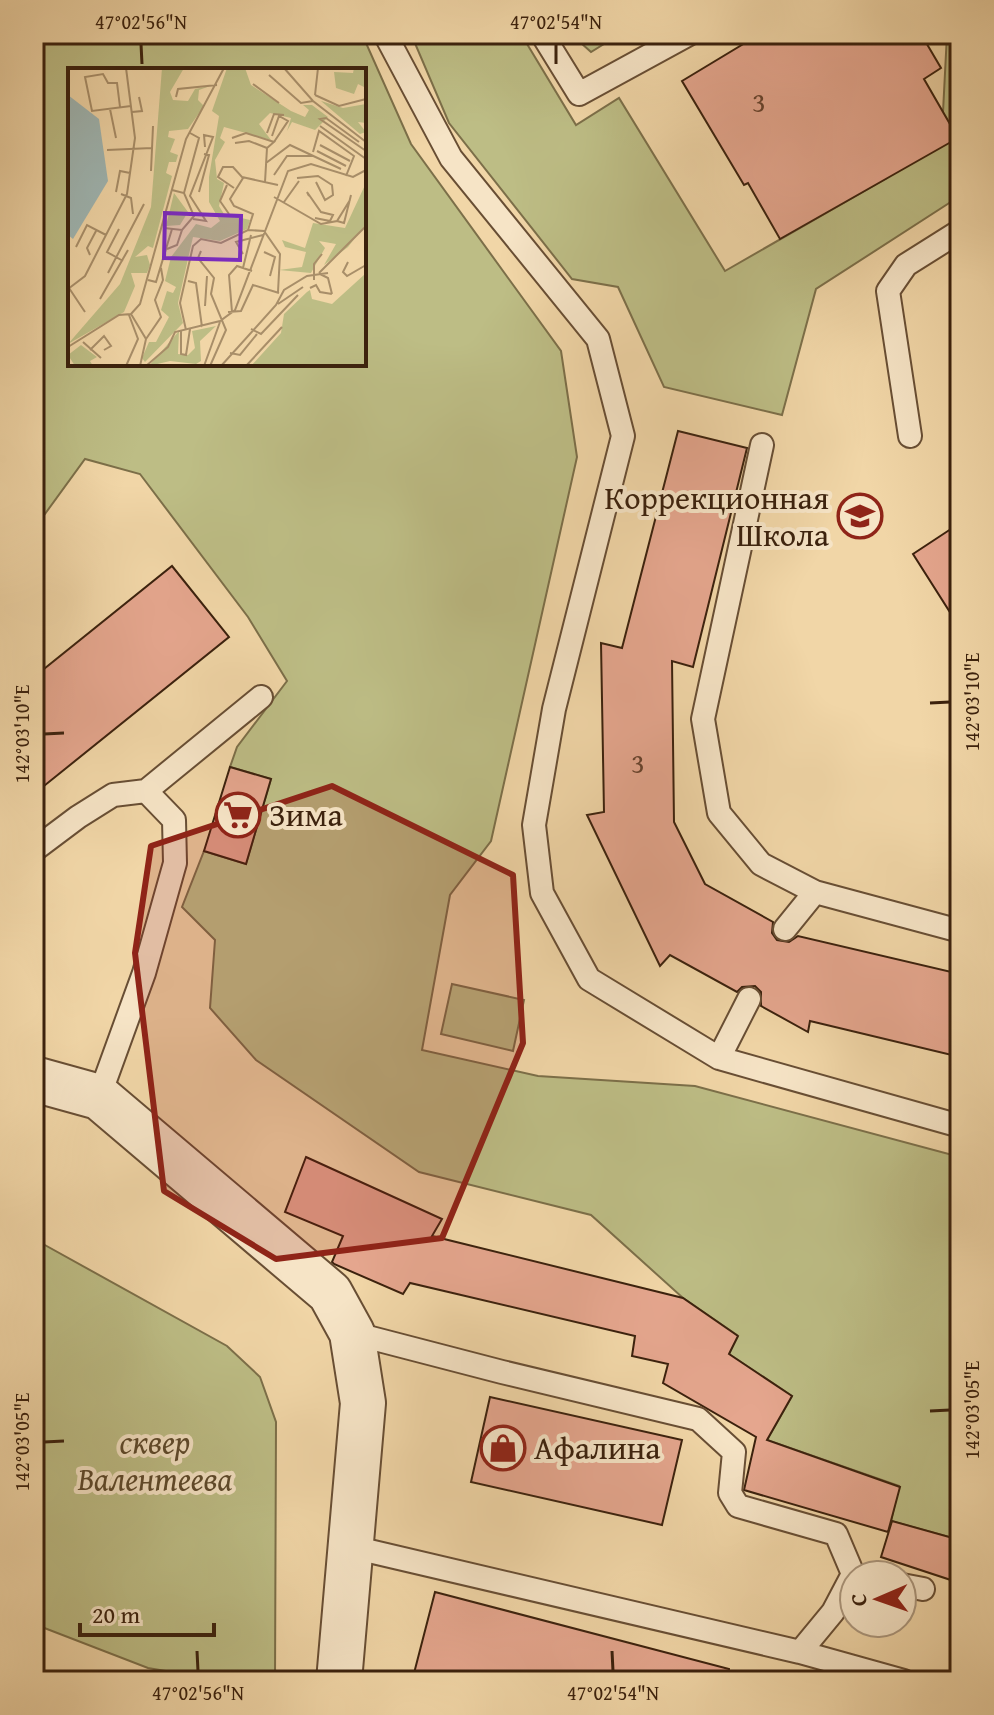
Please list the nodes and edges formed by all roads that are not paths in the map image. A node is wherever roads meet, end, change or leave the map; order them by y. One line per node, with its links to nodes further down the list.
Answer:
1 (385, 34): 14 (lane)
2 (542, 34): 3 (lane)
3 (689, 34)
4 (960, 231): 5 (lane)
5 (910, 436)
6 (762, 445): 10 (lane)
7 (261, 697): 8 (lane)
8 (146, 791): 9 (lane); 16 (lane)
9 (34, 850)
10 (815, 892): 11 (lane); 12 (lane)
11 (785, 929)
12 (960, 931)
13 (749, 999): 14 (lane)
14 (719, 1058): 17 (lane)
15 (34, 1079): 16 (street)
16 (99, 1097): 18 (street)
17 (960, 1126)
18 (352, 1333): 19 (street); 20 (lane)
19 (352, 1547): 22 (lane); 23 (street)
20 (848, 1559)
21 (838, 1604): 22 (lane)
22 (800, 1652): 24 (lane)
23 (339, 1681)
24 (904, 1681)

